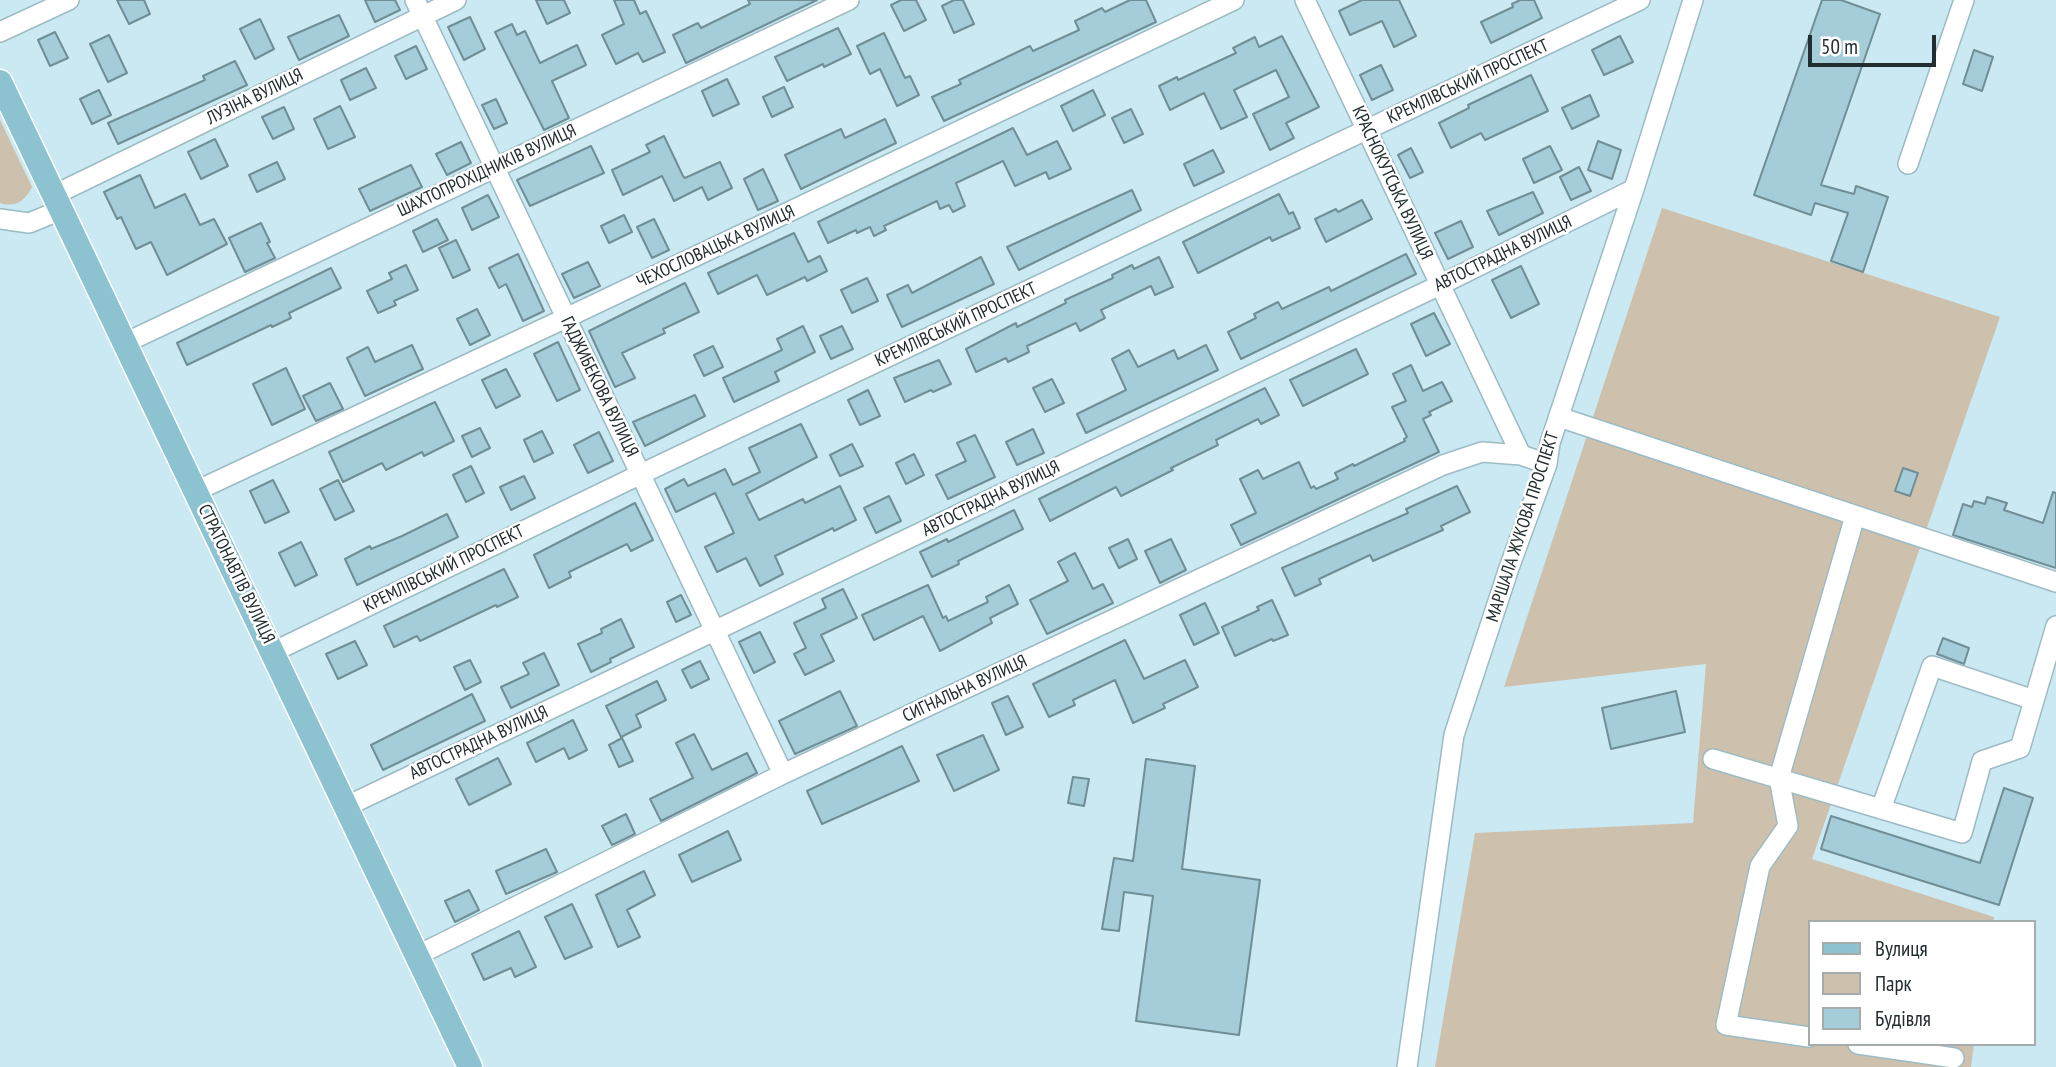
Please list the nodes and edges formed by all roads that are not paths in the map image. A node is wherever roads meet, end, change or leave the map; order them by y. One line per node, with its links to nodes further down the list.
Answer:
1 (69, 0): 10 (street)
2 (456, 0): 9 (street, ЛУЗІНА ВУЛИЦЯ)
3 (849, 0): 14 (street, ШАХТОПРОХІДНИКІВ ВУЛИЦЯ)
4 (1234, 0): 19 (street, ЧЕХОСЛОВАЦЬКА ВУЛИЦЯ)
5 (1305, 0): 12 (street, КРАСНОКУТСЬКА ВУЛИЦЯ)
6 (1640, 0): 12 (street, КРЕМЛІВСЬКИЙ ПРОСПЕКТ)
7 (1693, 0): 15 (street, МАРШАЛА ЖУКОВА ПРОСПЕКТ)
8 (1964, 0): 13 (street)
9 (419, 8): 14 (street, ГАДЖИБЕКОВА ВУЛИЦЯ); 16 (street, ЛУЗІНА ВУЛИЦЯ)
10 (0, 32)
11 (0, 82): 16 (main road, СТРАТОНАВТІВ ВУЛИЦЯ)
12 (1367, 130): 18 (street, КРАСНОКУТСЬКА ВУЛИЦЯ); 24 (street, КРЕМЛІВСЬКИЙ ПРОСПЕКТ)
13 (1908, 164)
14 (494, 167): 19 (street, ГАДЖИБЕКОВА ВУЛИЦЯ); 20 (street, ШАХТОПРОХІДНИКІВ ВУЛИЦЯ)
15 (1634, 189): 18 (street, АВТОСТРАДНА ВУЛИЦЯ); 21 (street, МАРШАЛА ЖУКОВА ПРОСПЕКТ)
16 (58, 202): 17 (street, ЛУЗІНА ВУЛИЦЯ); 20 (main road, СТРАТОНАВТІВ ВУЛИЦЯ)
17 (0, 219)
18 (1440, 285): 22 (street, КРАСНОКУТСЬКА ВУЛИЦЯ); 29 (street, АВТОСТРАДНА ВУЛИЦЯ)
19 (566, 318): 24 (street, ГАДЖИБЕКОВА ВУЛИЦЯ); 25 (street, ЧЕХОСЛОВАЦЬКА ВУЛИЦЯ)
20 (125, 343): 25 (main road, СТРАТОНАВТІВ ВУЛИЦЯ)
21 (1559, 418): 23 (street, МАРШАЛА ЖУКОВА ПРОСПЕКТ); 26 (street)
22 (1521, 454): 23 (street); 33 (street, СИГНАЛЬНА ВУЛИЦЯ)
23 (1547, 464): 42 (street, МАРШАЛА ЖУКОВА ПРОСПЕКТ)
24 (641, 474): 29 (street, ГАДЖИБЕКОВА ВУЛИЦЯ); 30 (street, КРЕМЛІВСЬКИЙ ПРОСПЕКТ)
25 (196, 491): 30 (main road, СТРАТОНАВТІВ ВУЛИЦЯ)
26 (1855, 516): 27 (street); 34 (street)
27 (2056, 582)
28 (2056, 626): 31 (street)
29 (715, 631): 33 (street, ГАДЖИБЕКОВА ВУЛИЦЯ); 35 (street, АВТОСТРАДНА ВУЛИЦЯ)
30 (273, 652): 35 (main road, СТРАТОНАВТІВ ВУЛИЦЯ)
31 (2034, 700): 36 (street); 36 (street)
32 (1713, 759): 34 (street)
33 (783, 774): 37 (street, СИГНАЛЬНА ВУЛИЦЯ)
34 (1779, 778): 36 (street); 38 (street)
35 (347, 806): 37 (main road, СТРАТОНАВТІВ ВУЛИЦЯ)
36 (1881, 809)
37 (418, 955): 41 (main road, СТРАТОНАВТІВ ВУЛИЦЯ)
38 (1808, 1037)
39 (1872, 1046): 40 (street)
40 (1954, 1058)
41 (470, 1067)
42 (1407, 1067)

